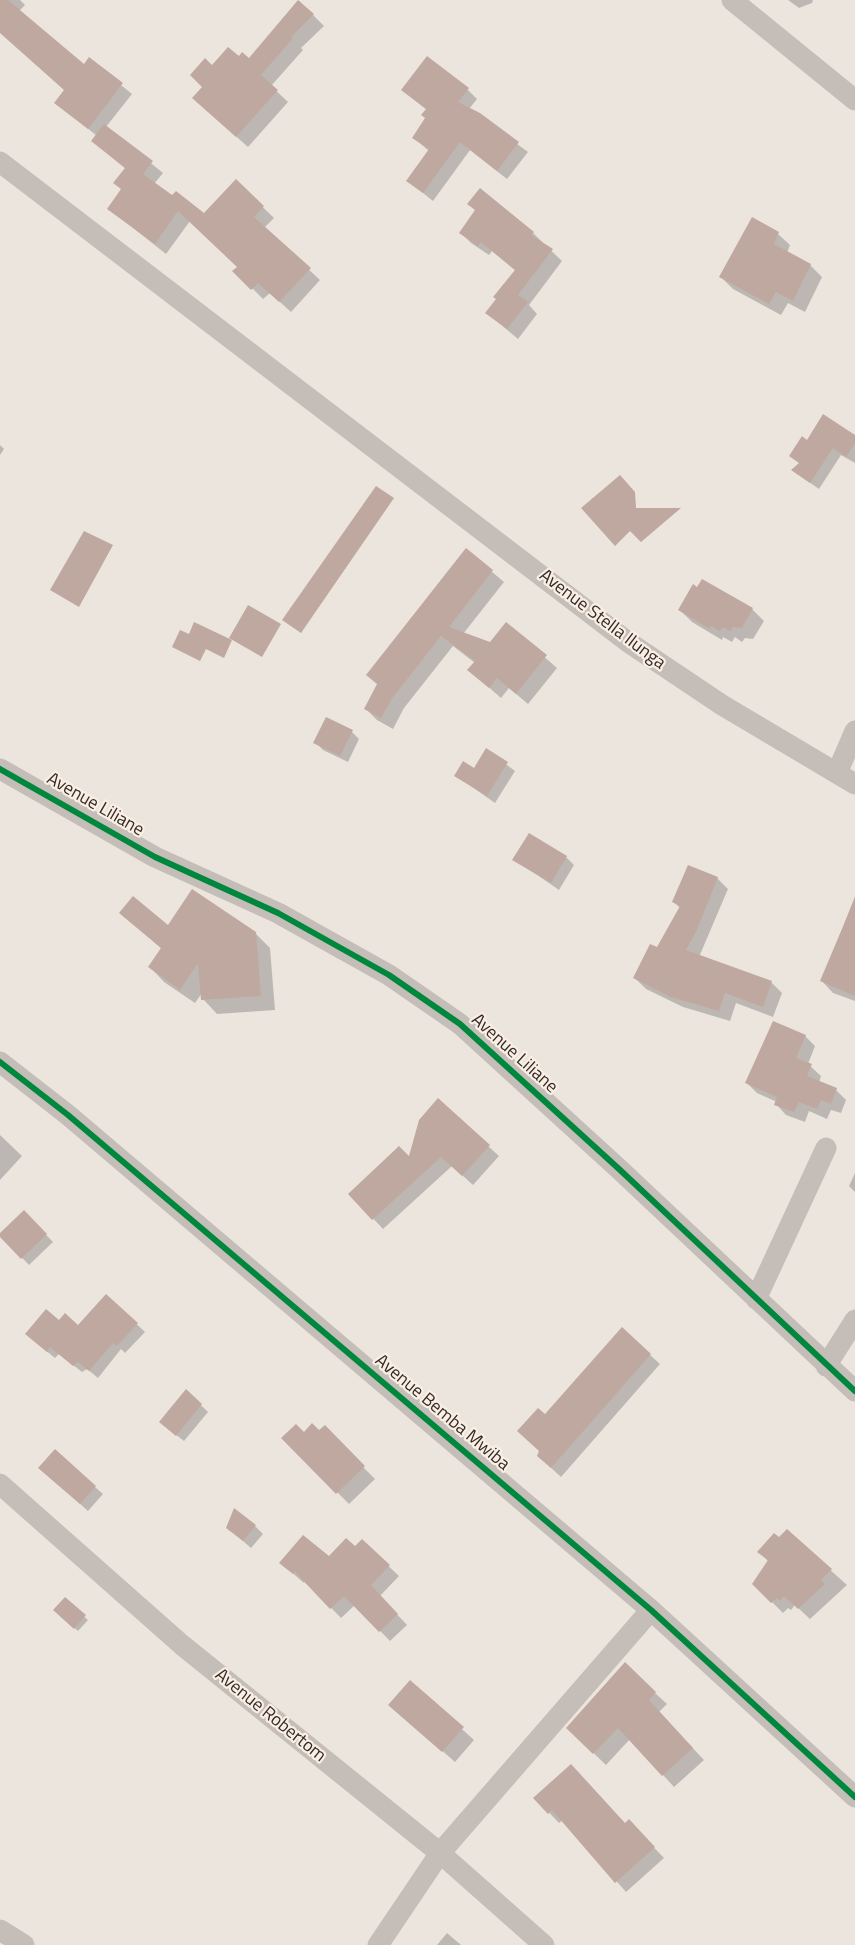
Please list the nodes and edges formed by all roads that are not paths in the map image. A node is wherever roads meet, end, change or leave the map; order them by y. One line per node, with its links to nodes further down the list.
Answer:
1 (732, 0): 2 (street)
2 (855, 100)
3 (0, 162): 6 (street, Avenue Stella Ilunga)
4 (855, 731): 6 (street)
5 (0, 769): 9 (street, Avenue Liliane)
6 (846, 779)
7 (0, 1062): 14 (street, Avenue Bemba Mwiba)
8 (826, 1148): 9 (street)
9 (756, 1299): 11 (street, Avenue Liliane)
10 (855, 1320): 11 (street)
11 (826, 1366): 12 (street, Avenue Liliane)
12 (855, 1391)
13 (0, 1484): 16 (street, Avenue Robertom)
14 (651, 1610): 15 (street, Avenue Bemba Mwiba); 16 (street)
15 (855, 1797)
16 (440, 1853): 19 (street); 20 (street, Avenue Robertom)
17 (0, 1930): 18 (street)
18 (24, 1945)
19 (378, 1945)
20 (544, 1945)

